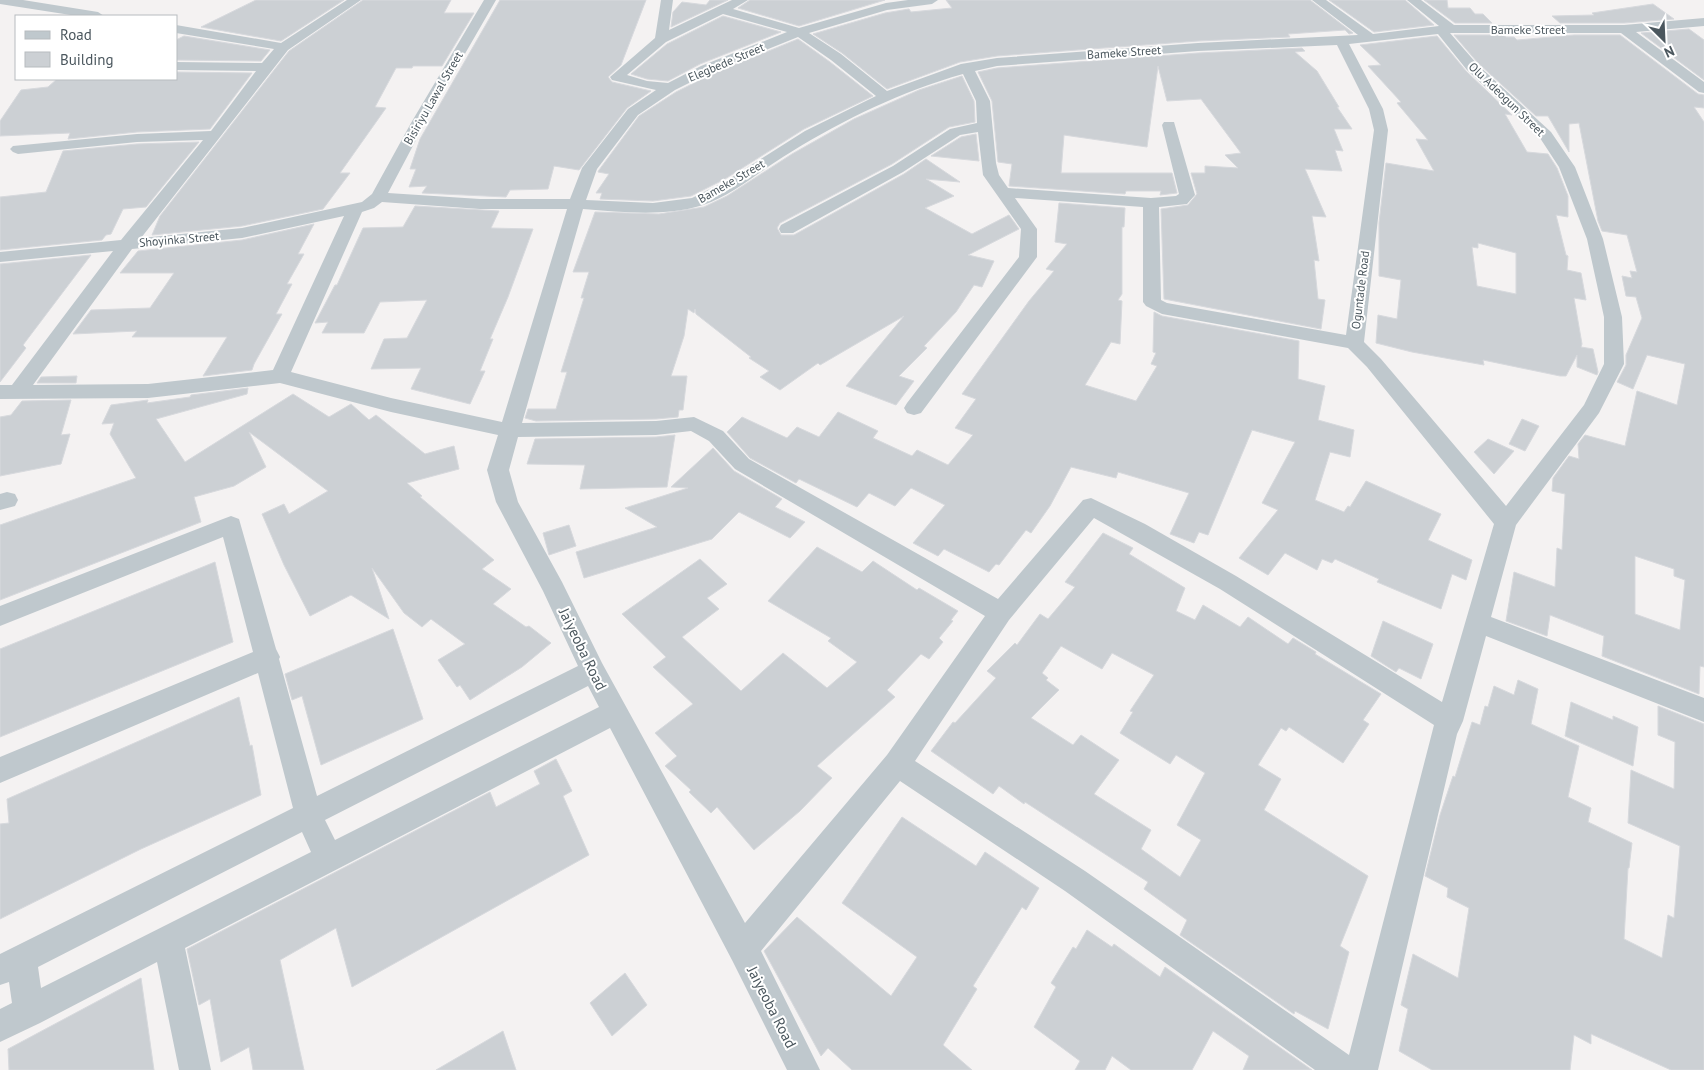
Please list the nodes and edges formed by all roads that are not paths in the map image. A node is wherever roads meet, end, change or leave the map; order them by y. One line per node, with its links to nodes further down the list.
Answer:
1 (0, 0): 10 (street)
2 (355, 0): 19 (street)
3 (490, 0): 31 (street, Bisiriyu Lawal Street)
4 (668, 0): 17 (street)
5 (742, 0): 9 (street)
6 (932, 0): 15 (street, Elegbede Street)
7 (1318, 0): 16 (street)
8 (1413, 0): 13 (street, Olu Adeogun Street)
9 (723, 10): 15 (street); 17 (street)
10 (92, 15)
11 (1704, 22): 14 (street, Bameke Street)
12 (178, 29): 19 (street)
13 (1446, 29): 14 (street, Bameke Street); 16 (street, Bameke Street); 43 (street, Olu Adeogun Street)
14 (1624, 29): 24 (street)
15 (799, 32): 23 (street, Elegbede Street); 25 (street)
16 (1369, 37): 18 (street, Bameke Street)
17 (661, 39): 23 (street)
18 (1341, 41): 22 (street, Bameke Street); 38 (street, Oguntade Road)
19 (283, 47): 21 (street)
20 (178, 66): 21 (street)
21 (266, 66): 28 (street)
22 (966, 67): 25 (street, Bameke Street); 27 (street)
23 (670, 87): 33 (street, Elegbede Street)
24 (1704, 89)
25 (886, 97): 33 (street, Bameke Street)
26 (1169, 125): 32 (street)
27 (984, 126): 30 (street); 35 (street)
28 (215, 134): 29 (street); 36 (street)
29 (18, 150)
30 (1003, 192): 32 (street); 41 (street)
31 (378, 197): 33 (street, Bameke Street); 34 (street, Shoyinka Street)
32 (1151, 203): 38 (street)
33 (576, 204): 42 (street, Jaiyeoba Road)
34 (355, 209): 36 (street, Shoyinka Street); 39 (street)
35 (787, 229)
36 (127, 244): 37 (street, Shoyinka Street); 40 (street)
37 (0, 257)
38 (1354, 343): 43 (street, Oguntade Road)
39 (280, 376): 40 (street); 42 (street)
40 (9, 392)
41 (914, 408)
42 (508, 430): 44 (street); 48 (street, Jaiyeoba Road)
43 (1506, 522): 46 (street)
44 (1002, 613): 51 (street); 52 (street)
45 (0, 616): 47 (street)
46 (1476, 622): 49 (street); 51 (street)
47 (268, 657): 53 (street); 54 (street)
48 (593, 671): 50 (street, Jaiyeoba Road); 54 (street)
49 (1704, 710)
50 (615, 712): 55 (street); 57 (street, Jaiyeoba Road)
51 (1450, 721): 64 (street)
52 (897, 764): 57 (street); 63 (street)
53 (0, 770)
54 (308, 814): 55 (street); 58 (street)
55 (329, 858): 56 (street)
56 (168, 940): 59 (street); 61 (street)
57 (743, 950): 62 (street, Jaiyeoba Road)
58 (11, 965): 59 (street)
59 (28, 1012): 60 (street)
60 (0, 1026)
61 (195, 1070)
62 (804, 1070)
63 (1343, 1070)
64 (1362, 1070)

